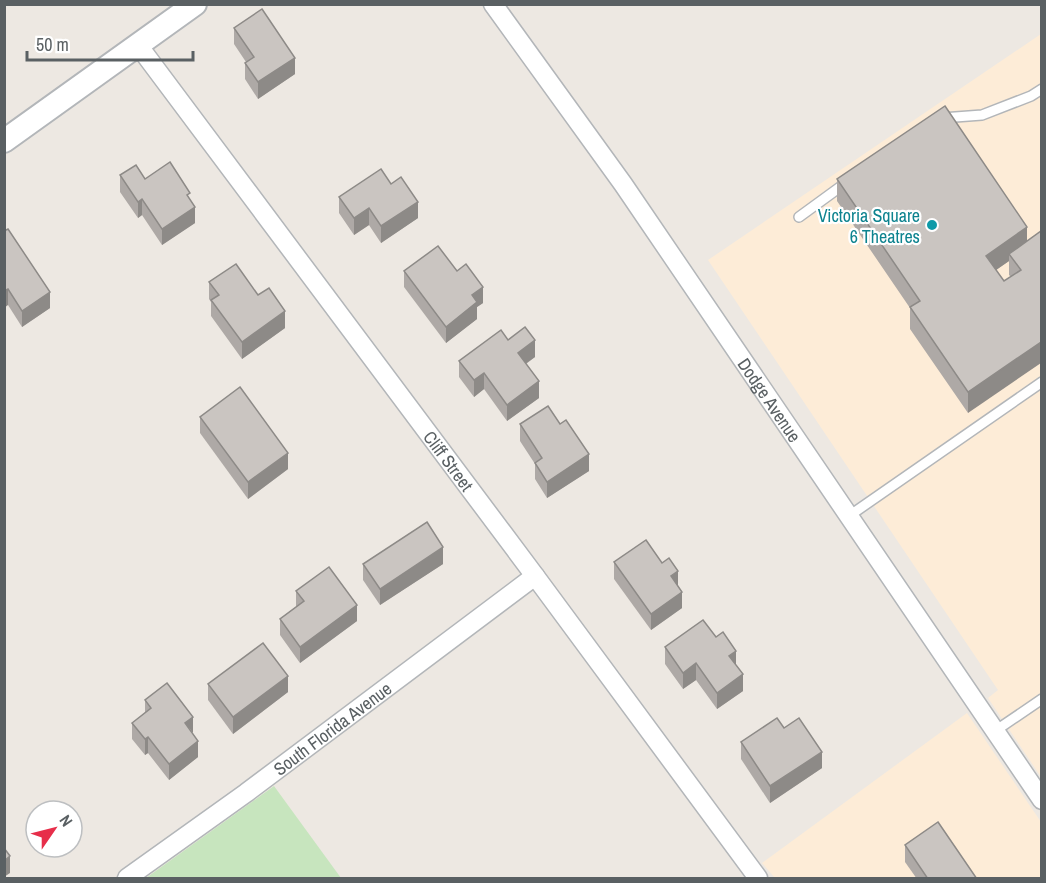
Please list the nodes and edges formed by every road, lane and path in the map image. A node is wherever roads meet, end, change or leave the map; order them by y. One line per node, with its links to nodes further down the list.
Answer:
1 (195, 4): 3 (street)
2 (493, 4): 10 (street, Dodge Avenue)
3 (138, 45): 6 (street); 11 (street, Cliff Street)
4 (1041, 89): 5 (lane)
5 (936, 118)
6 (4, 141)
7 (854, 177): 8 (lane)
8 (799, 217)
9 (1041, 382): 10 (lane)
10 (849, 516): 13 (street, Dodge Avenue)
11 (535, 576): 15 (street, South Florida Avenue); 16 (street, Cliff Street)
12 (1041, 699): 13 (lane)
13 (995, 731): 14 (street, Dodge Avenue)
14 (1041, 800)
15 (127, 879)
16 (758, 879)

